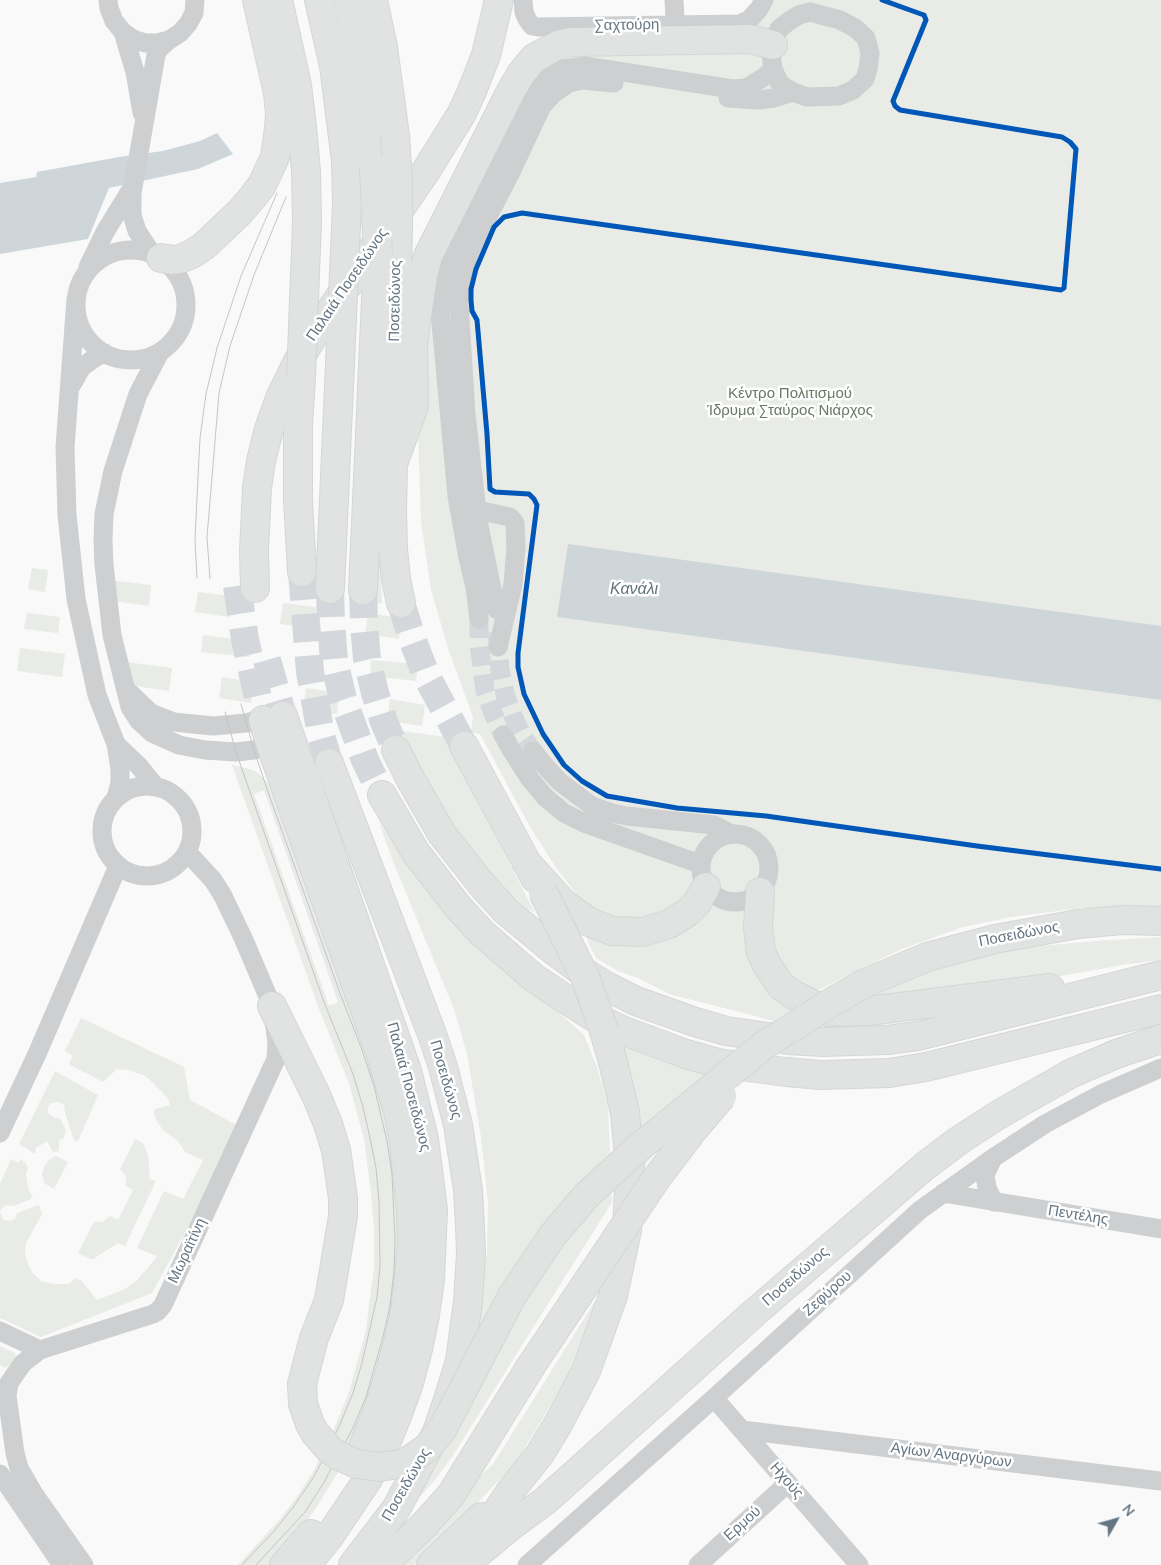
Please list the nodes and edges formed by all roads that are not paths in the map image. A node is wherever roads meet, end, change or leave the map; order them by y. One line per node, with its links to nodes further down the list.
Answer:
1 (108, 0): 14 (street)
2 (196, 0): 16 (street)
3 (257, 0): 21 (main road)
4 (278, 0): 29 (main road, bridge)
5 (318, 0): 30 (main road, bridge)
6 (348, 0): 31 (main road, bridge)
7 (373, 0): 27 (main road, Ποσειδώνος, bridge)
8 (484, 0): 9 (main road, Παλαιά Ποσειδώνος)
9 (499, 0)
10 (523, 0): 15 (street, Σαχτούρη)
11 (674, 0): 15 (street)
12 (764, 0): 15 (street, Σαχτούρη)
13 (808, 6): 17 (street); 18 (street)
14 (123, 32): 16 (street); 19 (street)
15 (676, 32): 17 (main road); 27 (main road)
16 (169, 40): 19 (street)
17 (773, 57): 18 (street); 34 (street)
18 (793, 92): 28 (street)
19 (144, 126): 20 (street)
20 (134, 185): 21 (street); 22 (street)
21 (156, 256): 22 (street); 23 (street)
22 (79, 290): 24 (street); 25 (street)
23 (160, 352): 24 (street); 26 (street)
24 (114, 356): 25 (street); 26 (street)
25 (70, 389): 39 (street)
26 (138, 394): 36 (street)
27 (392, 468): 32 (main road, Ποσειδώνος)
28 (477, 510): 33 (street); 35 (street)
29 (302, 572)
30 (330, 589)
31 (363, 590)
32 (401, 603)
33 (496, 609)
34 (479, 620)
35 (498, 647)
36 (125, 688): 37 (street); 40 (street)
37 (274, 718): 40 (main road, Παλαιά Ποσειδώνος)
38 (504, 735): 52 (street)
39 (116, 744): 45 (street); 47 (street)
40 (281, 744): 81 (main road, Παλαιά Ποσειδώνος); 82 (main road, Παλαιά Ποσειδώνος)
41 (464, 746): 50 (main road)
42 (396, 750): 55 (main road)
43 (533, 751): 48 (street)
44 (329, 763): 83 (main road, Ποσειδώνος)
45 (155, 786): 47 (street); 49 (street)
46 (382, 795): 57 (main road)
47 (115, 799): 51 (street)
48 (732, 834): 52 (street); 53 (street)
49 (187, 852): 51 (street); 56 (street, Μωραϊτίνη)
50 (526, 862): 52 (main road); 75 (main road, bridge)
51 (118, 866): 61 (street)
52 (703, 875): 53 (street)
53 (760, 892): 55 (main road)
54 (1161, 921): 58 (main road, Ποσειδώνος, bridge)
55 (1161, 975)
56 (272, 1006): 58 (main road, bridge); 68 (street, Μωραϊτίνη)
57 (1161, 1009)
58 (806, 1018): 84 (main road, Ποσειδώνος, bridge)
59 (1161, 1038): 77 (main road, Ποσειδώνος)
60 (1161, 1068): 63 (street, Ζεφύρου)
61 (6, 1102): 62 (street)
62 (0, 1133)
63 (994, 1158): 64 (street, Ζεφύρου); 65 (street)
64 (943, 1193): 65 (street, Πεντέλης); 70 (street, Ζεφύρου)
65 (994, 1202): 66 (street, Πεντέλης)
66 (1161, 1229)
67 (0, 1331): 68 (street)
68 (40, 1350): 69 (street, Μωραϊτίνη)
69 (5, 1376): 76 (street, Μωραϊτίνη)
70 (714, 1398): 71 (street, Ηχούς); 78 (street, Ζεφύρου)
71 (742, 1430): 73 (street, Αγίων Αναργύρων); 74 (street, Ηχούς)
72 (0, 1474): 76 (street, Μωραϊτίνη)
73 (1161, 1481)
74 (788, 1483): 89 (street, Ερμού); 90 (street, Ηχούς)
75 (512, 1489): 85 (main road); 86 (main road)
76 (27, 1499): 79 (street, Μωραϊτίνη); 80 (street, Μωραϊτίνη)
77 (544, 1501): 87 (main road, Ποσειδώνος); 88 (main road)
78 (530, 1564)
79 (62, 1565)
80 (84, 1565)
81 (284, 1565)
82 (306, 1565)
83 (353, 1565)
84 (383, 1565)
85 (431, 1565)
86 (456, 1565)
87 (464, 1565)
88 (485, 1565)
89 (698, 1565)
90 (859, 1565)

